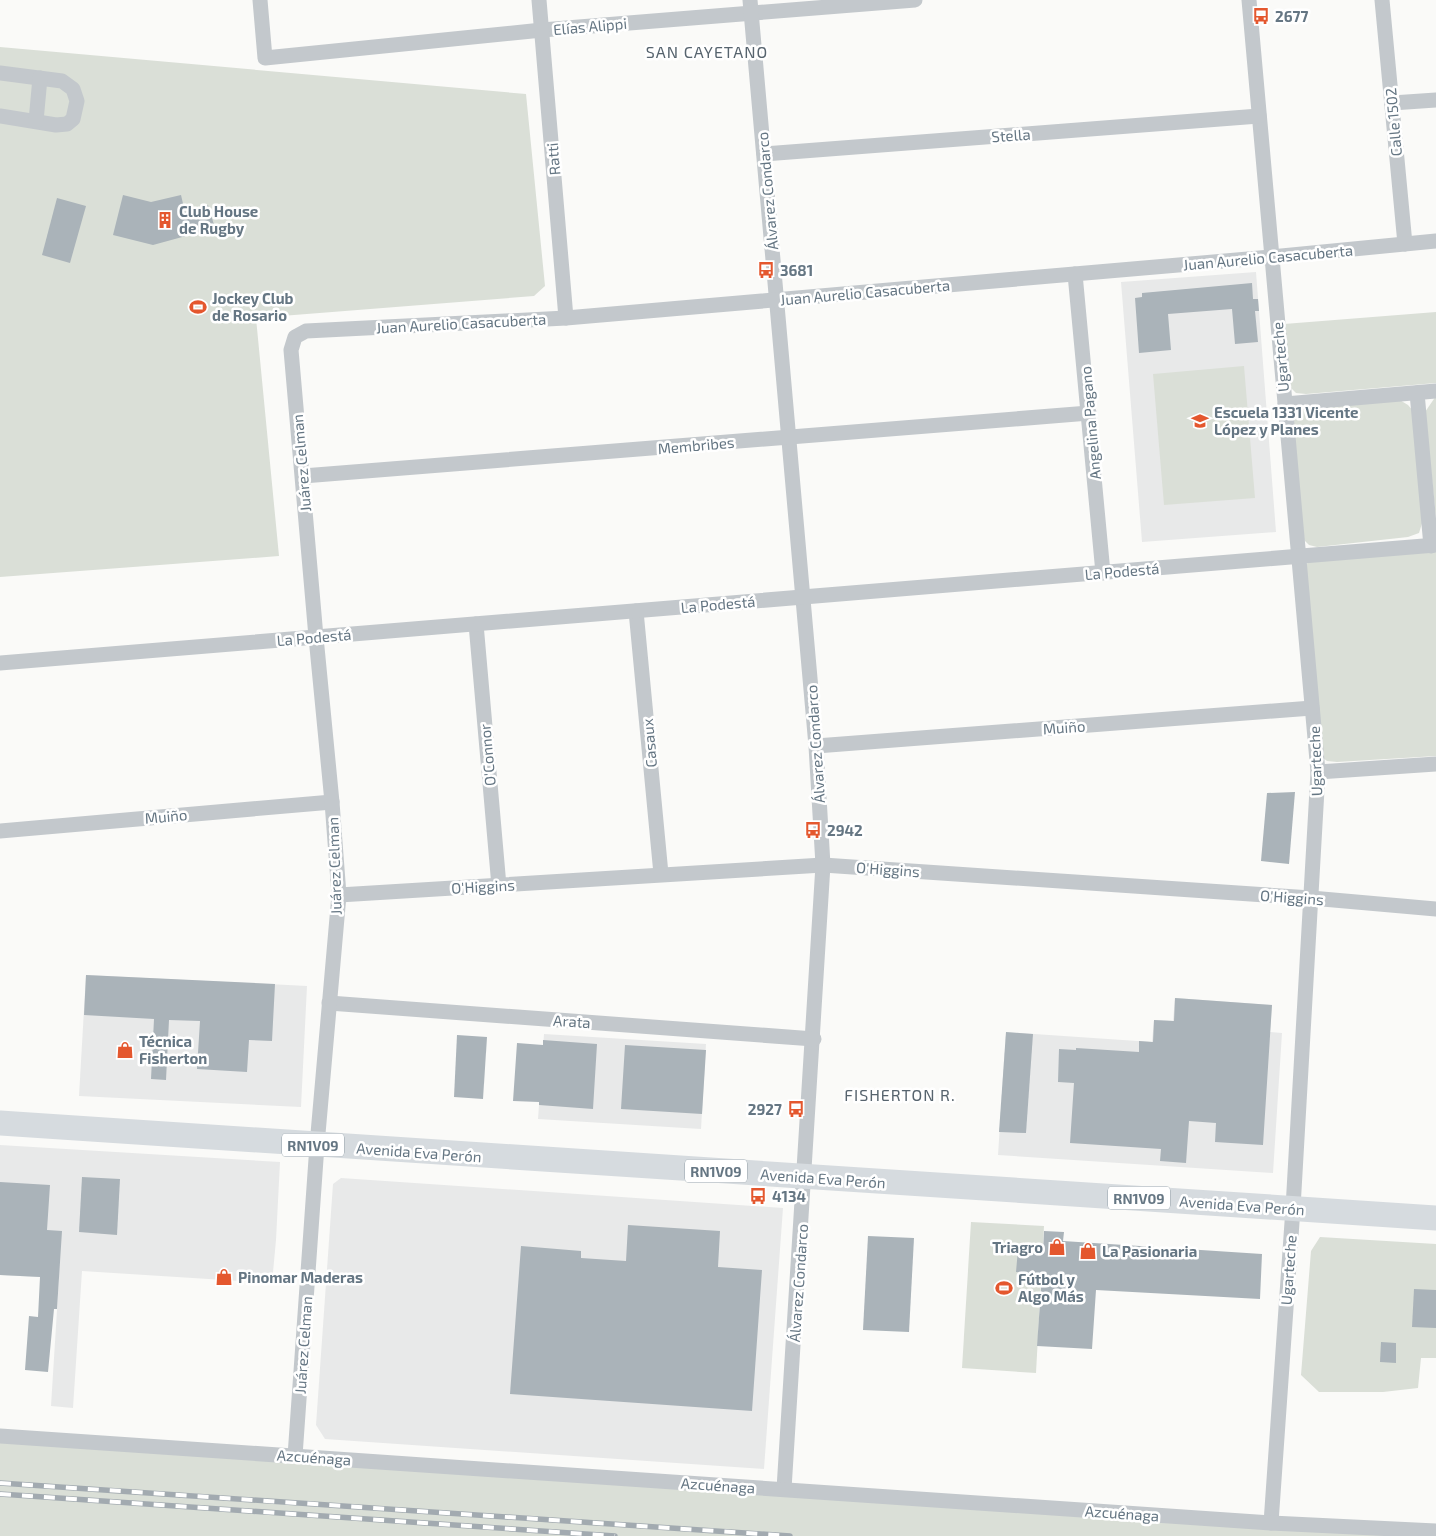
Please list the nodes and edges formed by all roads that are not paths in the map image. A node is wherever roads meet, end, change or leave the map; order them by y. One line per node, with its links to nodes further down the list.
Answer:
1 (260, 0): 7 (street, Elías Alippi)
2 (539, 0): 7 (street, Ratti)
3 (915, 0): 6 (street, Elías Alippi)
4 (1249, 0): 13 (street, Ugarteche)
5 (1382, 0): 11 (street, Calle 1502)
6 (751, 6): 7 (street, Elías Alippi); 15 (street, Álvarez Condarco)
7 (542, 30): 21 (street, Ratti)
8 (0, 73): 9 (street)
9 (40, 78): 14 (street); 14 (street)
10 (1436, 100): 11 (street)
11 (1392, 103): 17 (street, Calle 1502)
12 (0, 116): 14 (street)
13 (1259, 116): 15 (street, Stella); 18 (street, Ugarteche)
14 (36, 121)
15 (764, 154): 20 (street, Álvarez Condarco)
16 (1436, 241): 17 (street, Juan Aurelio Casacuberta)
17 (1405, 244): 18 (street, Juan Aurelio Casacuberta)
18 (1271, 257): 19 (street, Juan Aurelio Casacuberta); 25 (street, Ugarteche)
19 (1075, 274): 20 (street, Juan Aurelio Casacuberta); 26 (street, Angelina Pagano)
20 (777, 300): 21 (street, Juan Aurelio Casacuberta); 27 (street, Álvarez Condarco)
21 (566, 318): 22 (street, Juan Aurelio Casacuberta)
22 (294, 337): 28 (street, Juárez Celman)
23 (1436, 391): 24 (street)
24 (1417, 393): 25 (street); 29 (street)
25 (1285, 404): 30 (street, Ugarteche)
26 (1089, 413): 27 (street, Membribes); 31 (street, Angelina Pagano)
27 (789, 438): 28 (street, Membribes); 32 (street, Álvarez Condarco)
28 (303, 476): 35 (street, Juárez Celman)
29 (1434, 545): 30 (street, La Podestá)
30 (1298, 557): 31 (street, La Podestá); 37 (street, Ugarteche)
31 (1103, 573): 32 (street, La Podestá)
32 (803, 597): 33 (street, La Podestá); 38 (street, Álvarez Condarco)
33 (636, 611): 34 (street, La Podestá); 44 (street, Casaux)
34 (476, 624): 35 (street, La Podestá); 45 (street, O'Connor)
35 (316, 637): 36 (street, La Podestá); 41 (street, Juárez Celman)
36 (0, 663)
37 (1312, 708): 38 (street, Muiño); 40 (street, Ugarteche)
38 (816, 746): 43 (street, Álvarez Condarco)
39 (1436, 764): 40 (street)
40 (1318, 772): 47 (street, Ugarteche)
41 (332, 802): 42 (street, Muiño); 46 (street, Juárez Celman)
42 (0, 831)
43 (824, 865): 44 (street, O'Higgins); 47 (street, O'Higgins); 50 (street, Álvarez Condarco)
44 (661, 874): 45 (street, O'Higgins)
45 (499, 886): 46 (street, O'Higgins)
46 (339, 895): 49 (street, Juárez Celman)
47 (1311, 898): 48 (street, O'Higgins); 54 (street, Ugarteche)
48 (1436, 909)
49 (330, 1003): 50 (street, Arata); 52 (street, Juárez Celman)
50 (814, 1039): 53 (street, Álvarez Condarco)
51 (0, 1123): 52 (main road, Avenida Eva Perón / RN1V09)
52 (317, 1145): 53 (main road, Avenida Eva Perón / RN1V09); 57 (street, Juárez Celman)
53 (805, 1176): 54 (main road, Avenida Eva Perón / RN1V09); 58 (street, Álvarez Condarco)
54 (1292, 1208): 55 (main road, Avenida Eva Perón / RN1V09); 59 (street, Ugarteche)
55 (1436, 1218)
56 (0, 1436): 57 (street, Azcuénaga)
57 (295, 1456): 58 (street, Azcuénaga)
58 (784, 1489): 59 (street, Azcuénaga)
59 (1271, 1523): 60 (street, Azcuénaga)
60 (1436, 1531)

